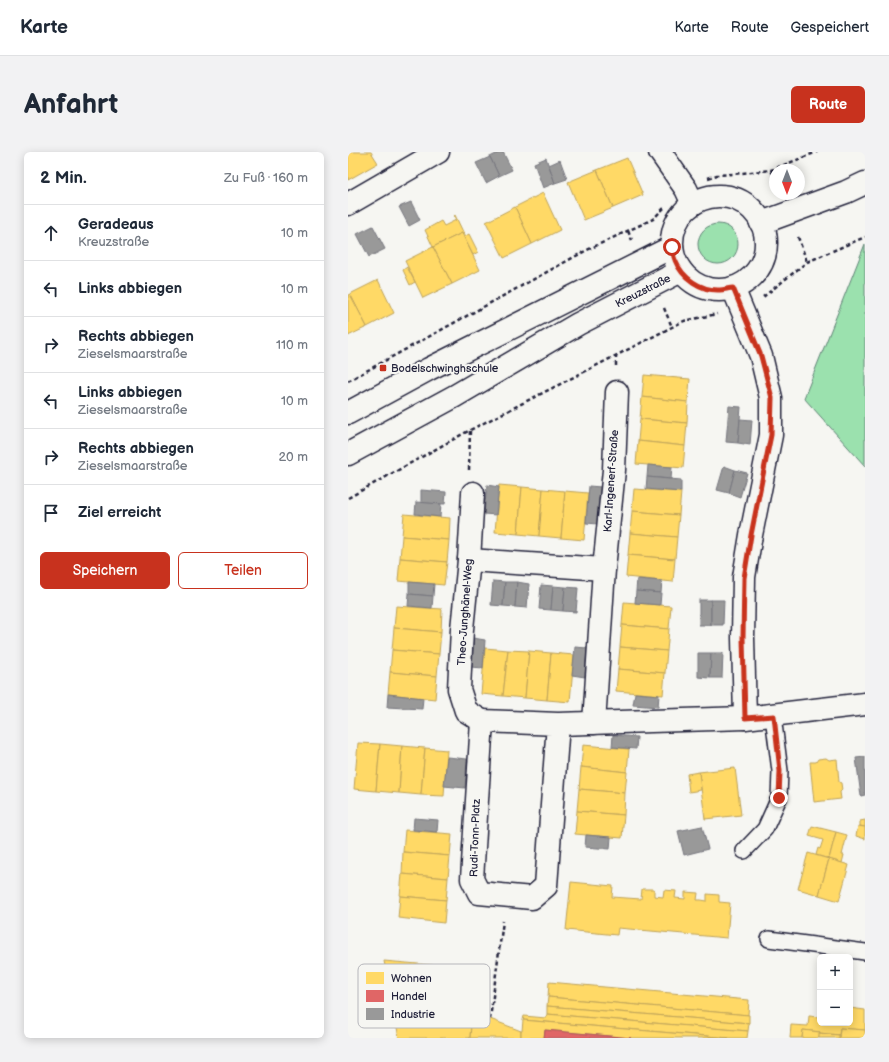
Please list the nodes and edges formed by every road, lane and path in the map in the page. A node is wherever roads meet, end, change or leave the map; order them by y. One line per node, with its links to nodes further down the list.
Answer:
1 (438, 152): 8 (street)
2 (660, 152): 7 (street)
3 (817, 152): 4 (path)
4 (787, 164)
5 (769, 170): 7 (path)
6 (865, 183): 9 (street)
7 (689, 196): 9 (street); 11 (street); 15 (path)
8 (348, 204)
9 (761, 223): 13 (street)
10 (865, 237): 14 (path)
11 (672, 247): 12 (street, Kreuzstraße); 17 (street)
12 (681, 271): 13 (street); 19 (street, Kreuzstraße)
13 (733, 288): 14 (street)
14 (742, 307): 18 (path); 26 (street)
15 (348, 381)
16 (617, 392): 23 (street, Karl-Ingenerf-Straße)
17 (348, 413)
18 (470, 430): 20 (path); 21 (path)
19 (348, 454)
20 (473, 493): 22 (street, Theo-Junghänel-Weg)
21 (348, 498)
22 (469, 560): 23 (street); 27 (street, Theo-Junghänel-Weg)
23 (604, 569): 28 (street, Karl-Ingenerf-Straße)
24 (865, 704): 25 (street)
25 (774, 716): 26 (street); 30 (lane)
26 (745, 718): 28 (street)
27 (482, 721): 29 (street); 31 (street, Rudi-Tonn-Platz)
28 (594, 723): 29 (street)
29 (558, 724): 31 (street, Rudi-Tonn-Platz)
30 (744, 851)
31 (506, 896): 34 (path)
32 (769, 939): 33 (lane)
33 (865, 952)
34 (490, 1019)

